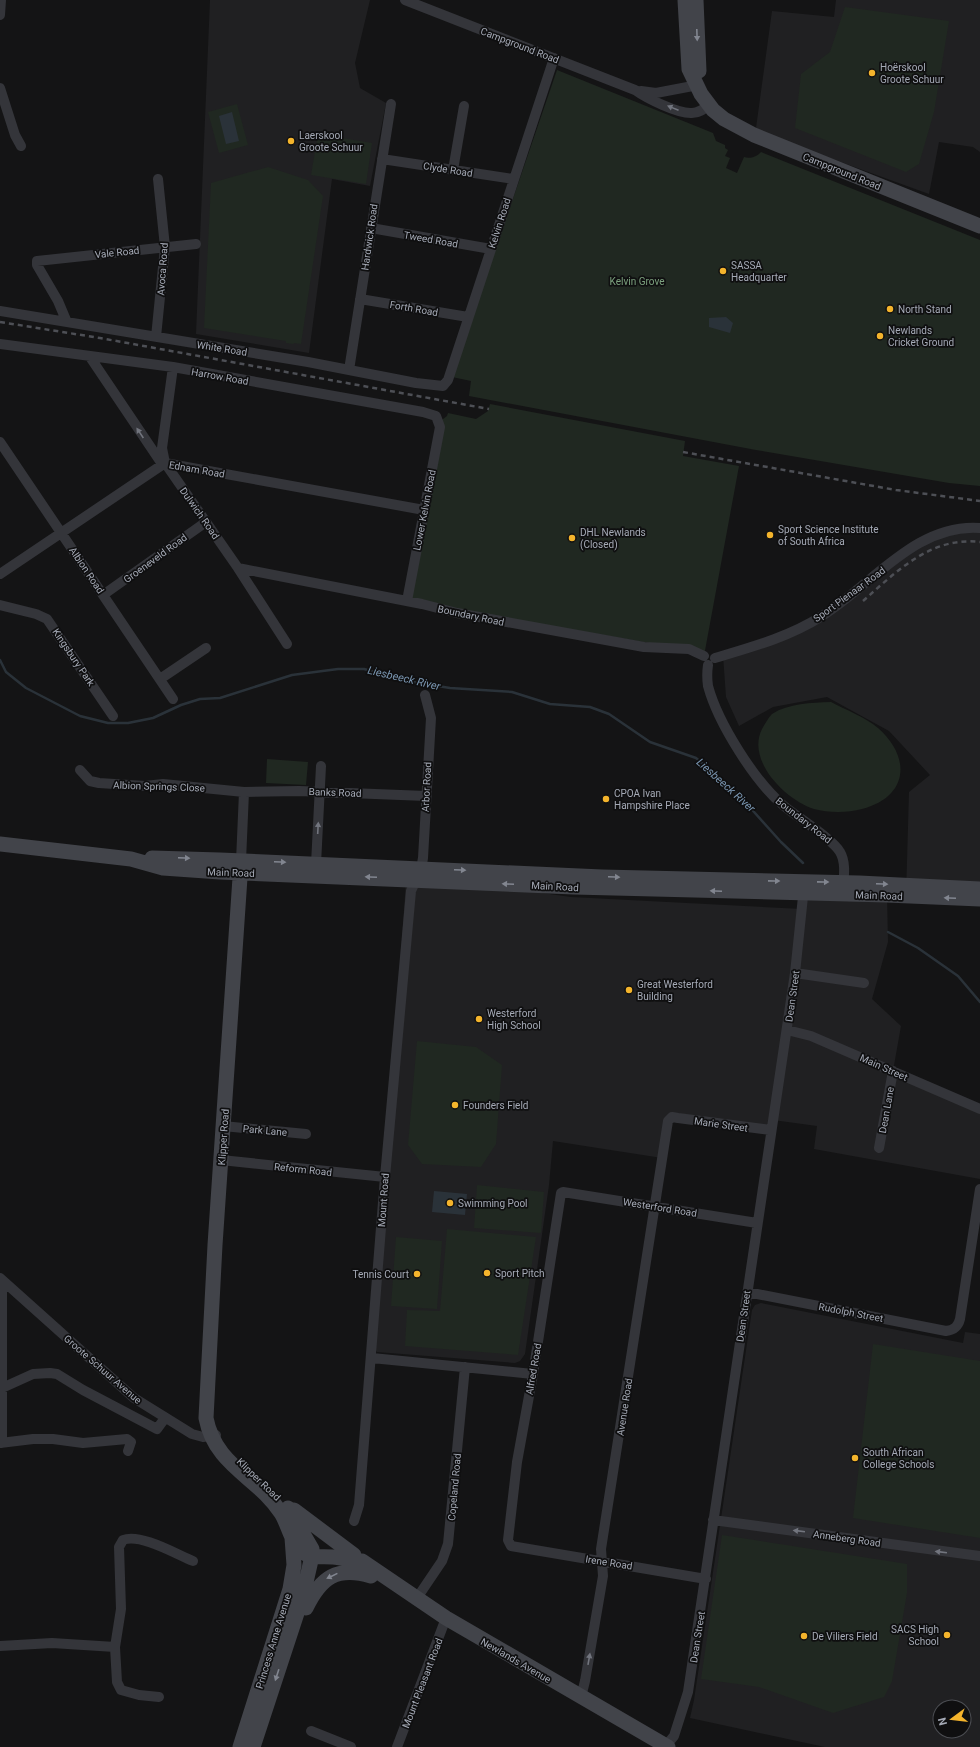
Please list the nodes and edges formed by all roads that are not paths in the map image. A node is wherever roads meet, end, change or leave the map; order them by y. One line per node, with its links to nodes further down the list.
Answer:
1 (1, 0): 5 (street)
2 (405, 0): 6 (street, Campground Road)
3 (685, 0): 7 (main road, Campground Road)
4 (696, 0): 7 (main road, one-way to 7)
5 (0, 15)
6 (554, 58): 9 (street, Campground Road); 17 (street, Kelvin Road)
7 (697, 84): 9 (street, Campground Road); 11 (main road, Campground Road)
8 (0, 88): 13 (street)
9 (635, 90): 11 (street, Campground Road, one-way to 9)
10 (391, 104): 14 (street, Hardwick Road)
11 (709, 105): 18 (main road, Campground Road)
12 (464, 106): 15 (street)
13 (21, 146)
14 (382, 159): 15 (street, Clyde Road); 19 (street, Hardwick Road)
15 (453, 170): 17 (street, Clyde Road)
16 (158, 178): 21 (street, Avoca Road)
17 (513, 179): 22 (street, Kelvin Road)
18 (980, 226)
19 (371, 228): 22 (street, Tweed Road); 23 (street, Hardwick Road)
20 (196, 244): 21 (street, Vale Road)
21 (165, 247): 26 (street, Vale Road); 27 (street, Avoca Road)
22 (491, 249): 25 (street, Kelvin Road)
23 (360, 299): 25 (street, Forth Road); 31 (street, Hardwick Road)
24 (0, 311): 26 (street, White Road)
25 (468, 317): 32 (street, Kelvin Road)
26 (66, 320): 27 (street, White Road)
27 (156, 336): 31 (street, White Road)
28 (0, 344): 29 (street, Harrow Road)
29 (90, 356): 30 (street, Harrow Road); 35 (street, one-way to 29)
30 (173, 367): 33 (street, Harrow Road); 35 (street, Dulwich Road)
31 (348, 370): 32 (street, White Road)
32 (443, 386)
33 (438, 418): 36 (street, Lower Kelvin Road)
34 (0, 442): 39 (street, Albion Road)
35 (163, 464): 36 (street, Ednam Road); 37 (street, Dulwich Road); 39 (street, Ednam Road)
36 (424, 510): 43 (street, Lower Kelvin Road)
37 (206, 522): 40 (street, Dulwich Road); 42 (street, Groeneveld Road)
38 (980, 528): 47 (street, Sport Pienaar Road)
39 (62, 533): 41 (street, Ednam Road); 42 (street, Albion Road)
40 (238, 568): 43 (street, Boundary Road); 45 (street, Dulwich Road)
41 (0, 574)
42 (104, 595): 48 (street, Albion Road)
43 (407, 601): 47 (street, Boundary Road)
44 (0, 606): 51 (street, Kingsbury Park)
45 (287, 644)
46 (206, 648): 48 (street)
47 (709, 660): 62 (street, Boundary Road)
48 (160, 679): 50 (street, Albion Road)
49 (425, 695): 56 (street, Arbor Road)
50 (173, 699)
51 (113, 716)
52 (321, 766): 55 (street)
53 (80, 770): 54 (street, Albion Springs Close)
54 (244, 792): 55 (street, Banks Road); 59 (street)
55 (320, 792): 56 (street, Banks Road); 58 (street, one-way to 55)
56 (426, 796): 60 (street, Arbor Road)
57 (0, 844): 59 (main road, Main Road)
58 (316, 864): 59 (main road, Main Road, one-way to 58); 60 (main road, Main Road)
59 (241, 866): 60 (main road, Main Road, one-way to 59); 71 (main road, Klipper Road)
60 (418, 874): 61 (main road, Main Road); 76 (street, Mount Road)
61 (804, 888): 62 (main road, Main Road); 65 (street, Dean Street)
62 (843, 888): 63 (main road, Main Road, one-way to 63); 64 (main road, Main Road, one-way to 62)
63 (980, 888)
64 (980, 899)
65 (795, 973): 66 (street); 67 (street, Dean Street)
66 (864, 983)
67 (787, 1030): 68 (street, Main Street); 72 (street, Dean Street)
68 (893, 1071): 69 (street, Main Street); 74 (street, Dean Lane)
69 (980, 1109)
70 (672, 1117): 72 (street, Marie Street); 79 (street, Avenue Road)
71 (223, 1126): 73 (street, Park Lane); 75 (main road, Klipper Road)
72 (771, 1130): 80 (street, Dean Street)
73 (306, 1134)
74 (880, 1148)
75 (221, 1160): 76 (street, Reform Road); 88 (main road, Klipper Road)
76 (385, 1177): 83 (street, Mount Road)
77 (980, 1189): 82 (street, Rudolph Street)
78 (563, 1192): 79 (street, Westerford Road); 85 (street, Alfred Road)
79 (656, 1206): 80 (street, Westerford Road); 100 (street, Avenue Road)
80 (757, 1223): 82 (street, Dean Street)
81 (1, 1279): 86 (street); 87 (street, Groote Schuur Avenue)
82 (747, 1292): 92 (street, Dean Street)
83 (372, 1358): 84 (street); 93 (street, Mount Road)
84 (465, 1367): 85 (street); 104 (street, Copeland Road)
85 (533, 1374): 95 (street, Alfred Road)
86 (2, 1388): 87 (street); 89 (street)
87 (164, 1418): 88 (street, Groote Schuur Avenue)
88 (214, 1435): 91 (main road, Klipper Road); 94 (main road, Klipper Road)
89 (1, 1443): 90 (street)
90 (128, 1451)
91 (282, 1501): 96 (main road, Klipper Road); 97 (main road)
92 (713, 1520): 98 (street, Anneberg Road, one-way to 92); 102 (street, Dean Street)
93 (354, 1521)
94 (291, 1533): 96 (main road, Klipper Road); 109 (main road, Princess Anne Avenue)
95 (511, 1546): 100 (street, Irene Road)
96 (310, 1553): 97 (main road, Newlands Avenue); 101 (main road, Newlands Avenue); 106 (main road, Princess Anne Avenue); 109 (main road)
97 (354, 1555): 101 (main road, Newlands Avenue)
98 (980, 1556)
99 (193, 1561): 108 (street)
100 (603, 1561): 102 (street, Irene Road); 111 (street, Avenue Road, one-way to 100)
101 (369, 1566): 103 (main road, Newlands Avenue)
102 (706, 1579): 117 (street, Dean Street)
103 (396, 1585): 104 (main road, Newlands Avenue); 106 (main road, one-way to 106)
104 (416, 1598): 105 (main road, Newlands Avenue)
105 (446, 1618): 111 (main road, Newlands Avenue); 116 (street, Mount Pleasant Road)
106 (289, 1638): 114 (main road, Princess Anne Avenue, one-way to 114)
107 (0, 1646): 108 (street)
108 (115, 1647): 110 (street)
109 (271, 1650): 113 (main road, Princess Anne Avenue)
110 (158, 1697)
111 (581, 1697): 117 (main road, Newlands Avenue)
112 (311, 1731): 115 (street)
113 (240, 1747)
114 (253, 1747)
115 (352, 1747)
116 (397, 1747)
117 (666, 1747)

